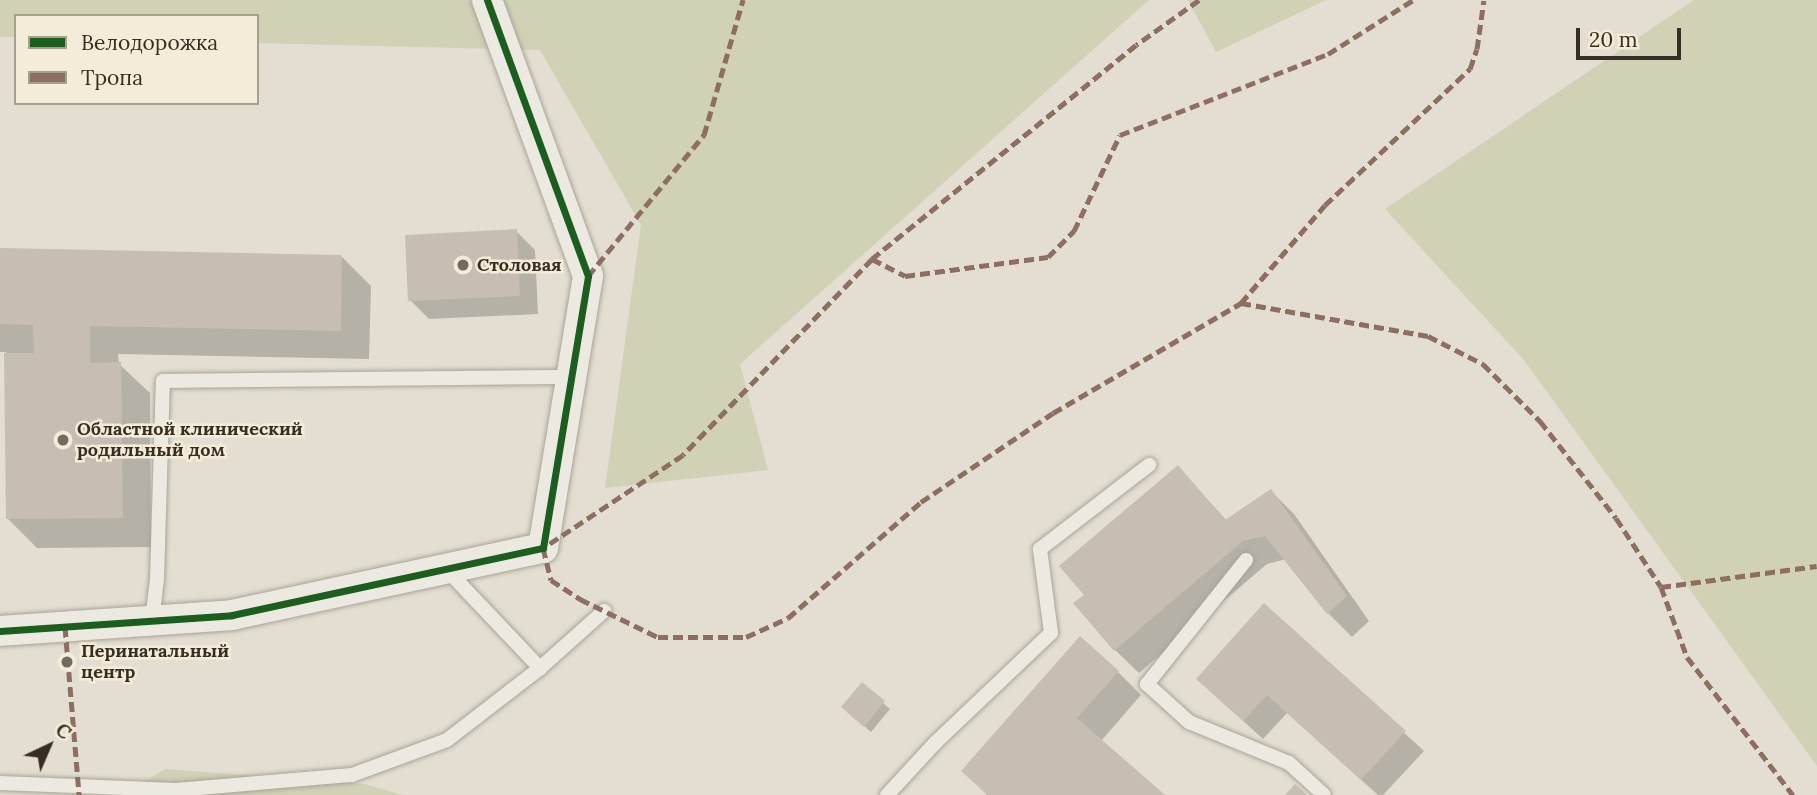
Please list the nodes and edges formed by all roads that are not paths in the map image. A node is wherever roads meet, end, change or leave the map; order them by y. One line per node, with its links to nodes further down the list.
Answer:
1 (487, 0): 2 (street)
2 (573, 377): 5 (street); 7 (lane)
3 (1149, 465): 11 (lane)
4 (1246, 560): 12 (lane)
5 (446, 569): 7 (street); 9 (lane)
6 (604, 611): 9 (lane)
7 (152, 621): 8 (street)
8 (0, 631)
9 (540, 668): 10 (lane)
10 (0, 783)
11 (887, 795)
12 (1324, 795)

